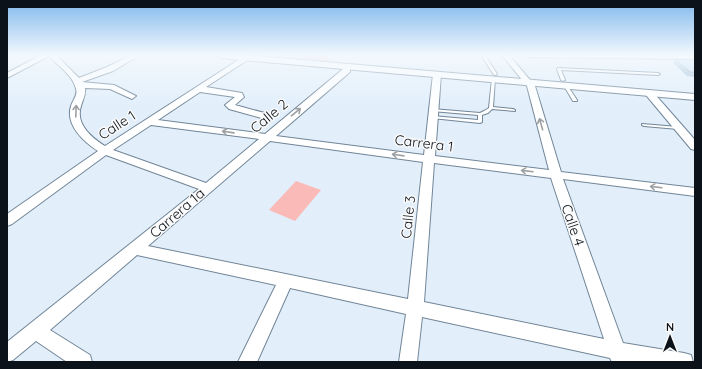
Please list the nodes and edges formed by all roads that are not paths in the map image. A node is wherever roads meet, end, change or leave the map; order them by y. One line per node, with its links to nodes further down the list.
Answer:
1 (68, 72): 16 (street)
2 (103, 72): 16 (street)
3 (224, 72): 18 (street, Calle 1)
4 (344, 72): 32 (street, Calle 2, one-way to 4)
5 (424, 72): 12 (street)
6 (449, 72): 14 (street)
7 (492, 72): 14 (lane)
8 (515, 72): 15 (street)
9 (518, 72): 15 (street)
10 (560, 72): 17 (lane)
11 (623, 72): 13 (lane)
12 (437, 74): 14 (street); 26 (street, Calle 3)
13 (658, 74)
14 (494, 77): 15 (street); 24 (lane)
15 (523, 80): 17 (street); 36 (street, Calle 4, one-way to 15)
16 (78, 83): 21 (street); 34 (street, Carrera 1a, one-way to 16)
17 (564, 83): 19 (street); 20 (street); 23 (lane)
18 (199, 89): 28 (street); 29 (street, Calle 1)
19 (695, 91)
20 (649, 93): 22 (street); 31 (street)
21 (132, 96)
22 (695, 97)
23 (574, 100)
24 (490, 108): 25 (lane); 27 (lane)
25 (513, 110)
26 (432, 113): 27 (lane); 27 (lane); 35 (street, Calle 3)
27 (480, 114)
28 (269, 117)
29 (150, 122): 32 (street, Carrera 1, one-way to 29); 34 (street, Calle 1)
30 (644, 124): 31 (lane)
31 (678, 128): 33 (street)
32 (267, 138): 35 (street, Carrera 1, one-way to 32); 37 (street, Calle 2)
33 (695, 147)
34 (105, 151): 37 (street, Carrera 1a); 39 (street, Calle 1)
35 (430, 160): 36 (street, Carrera 1, one-way to 35); 42 (street, Calle 3)
36 (556, 175): 38 (street, Carrera 1, one-way to 36); 45 (street, Calle 4)
37 (208, 188): 40 (street, Carrera 1a)
38 (695, 192)
39 (7, 221)
40 (135, 249): 41 (street); 43 (street, Carrera 1a)
41 (285, 282): 42 (street); 47 (street)
42 (415, 307): 45 (street); 48 (street, Calle 3)
43 (35, 330): 44 (street, Carrera 1a); 46 (street)
44 (7, 354)
45 (620, 356): 49 (street)
46 (83, 362)
47 (248, 362)
48 (408, 362)
49 (684, 362)

